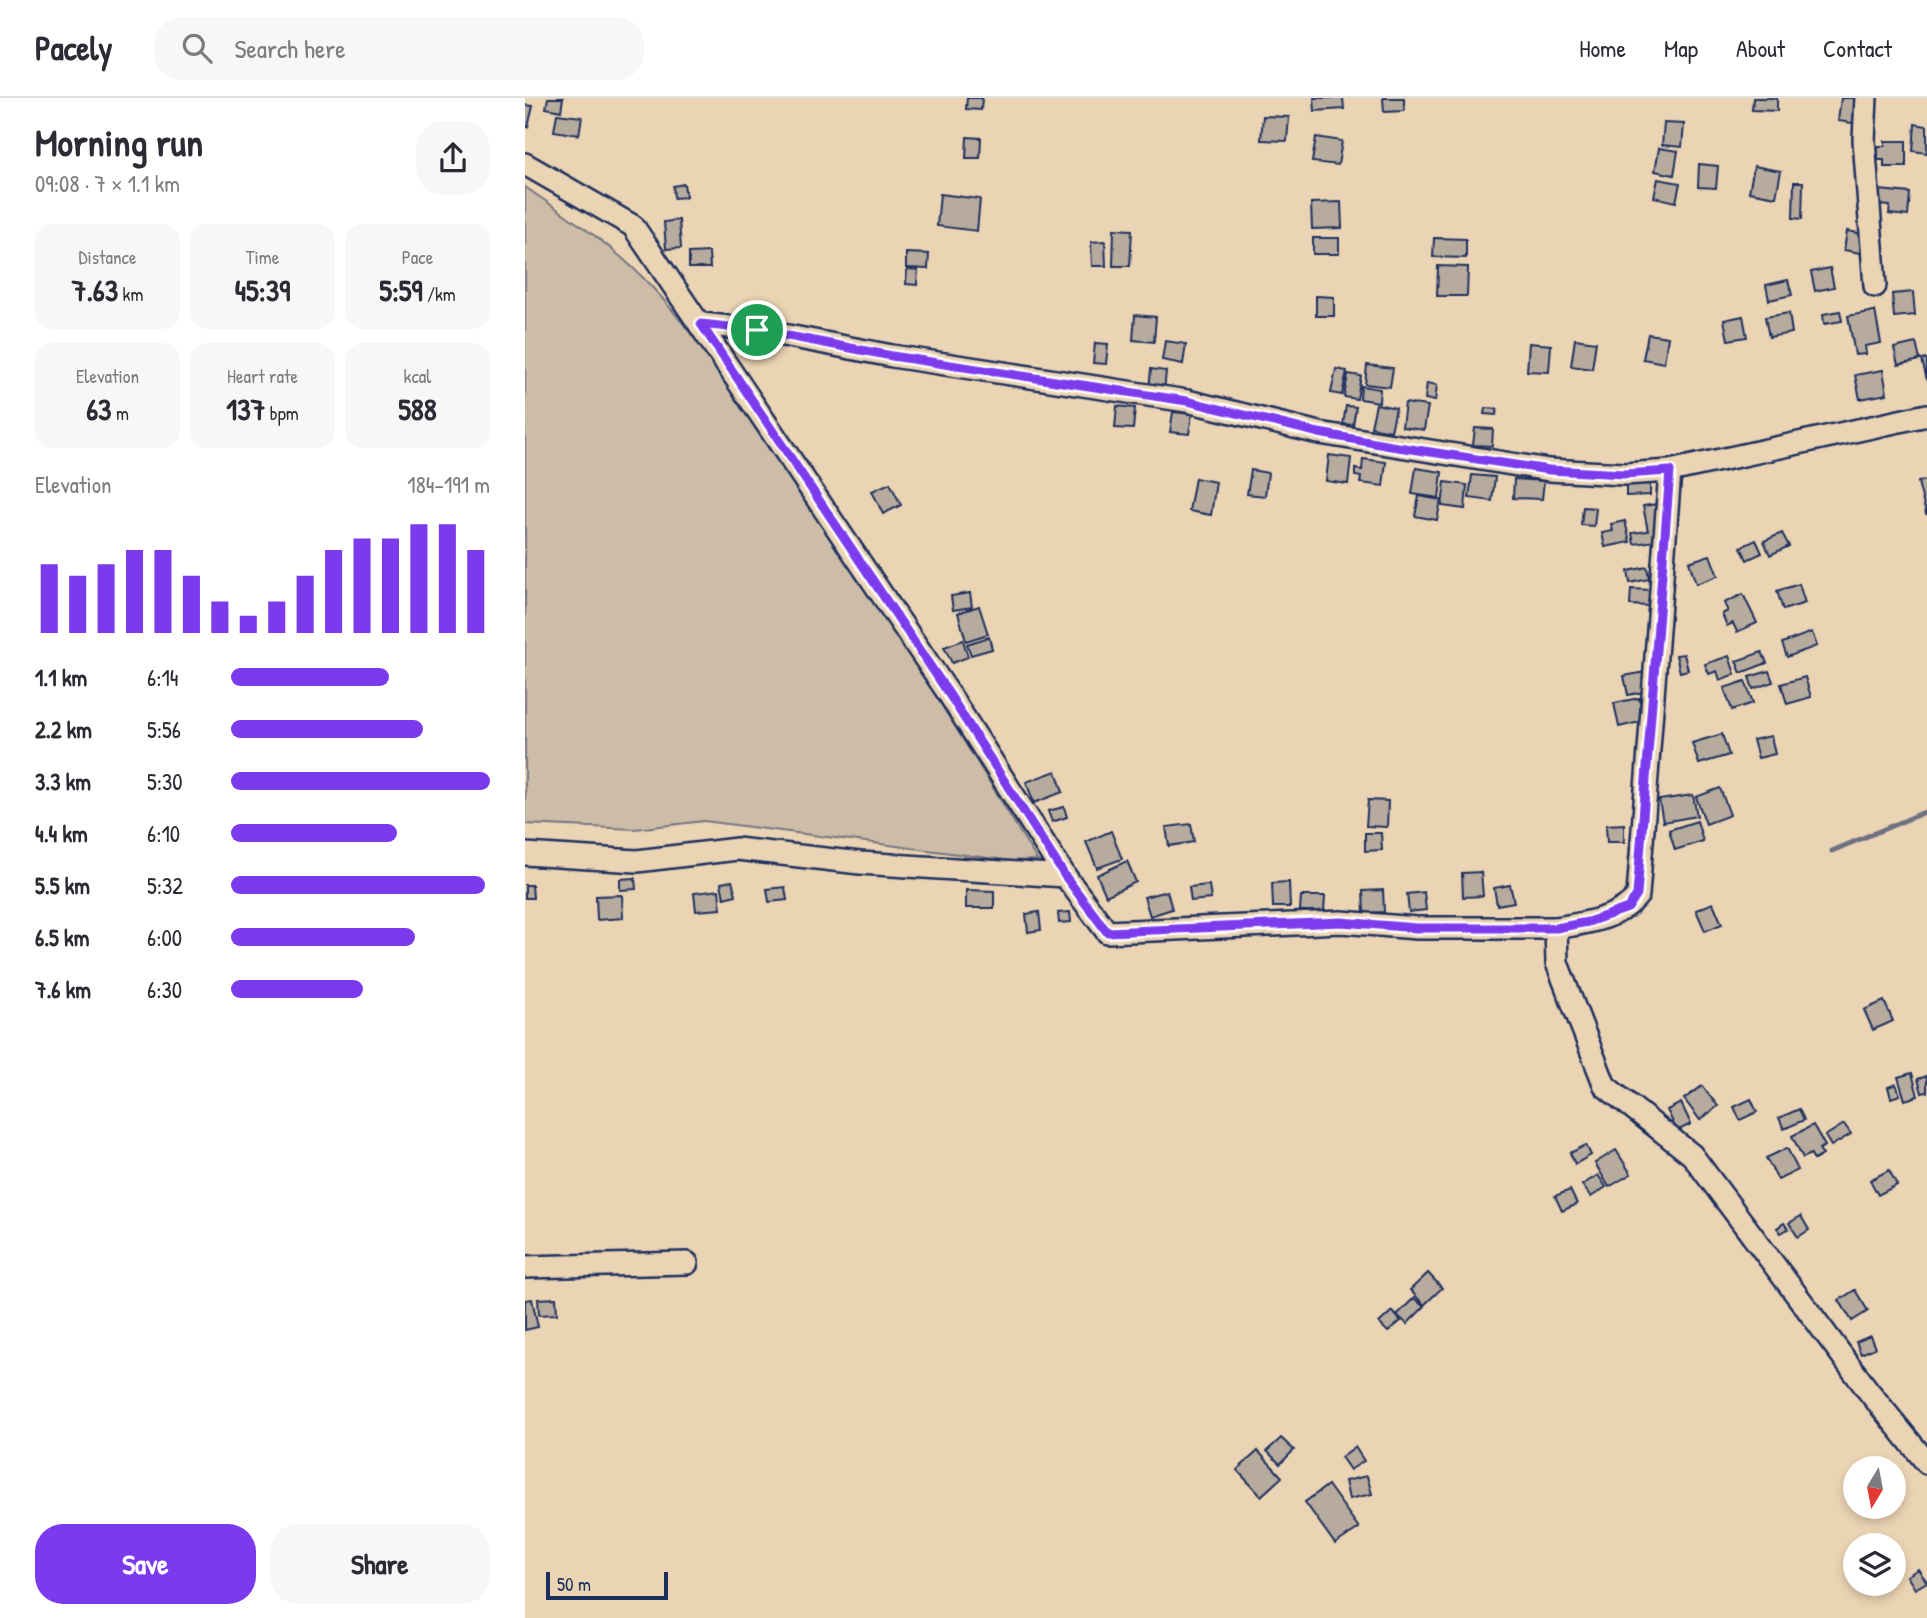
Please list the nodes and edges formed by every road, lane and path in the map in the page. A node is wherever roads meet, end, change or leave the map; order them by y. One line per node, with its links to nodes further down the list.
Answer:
1 (1866, 98): 3 (street)
2 (525, 164): 4 (street)
3 (1875, 286)
4 (701, 324): 6 (street); 8 (street)
5 (1927, 415): 6 (street)
6 (1670, 471): 9 (street)
7 (525, 854): 8 (street)
8 (1065, 876): 9 (street)
9 (1556, 928): 12 (street)
10 (687, 1263): 11 (street)
11 (525, 1267)
12 (1927, 1463)

